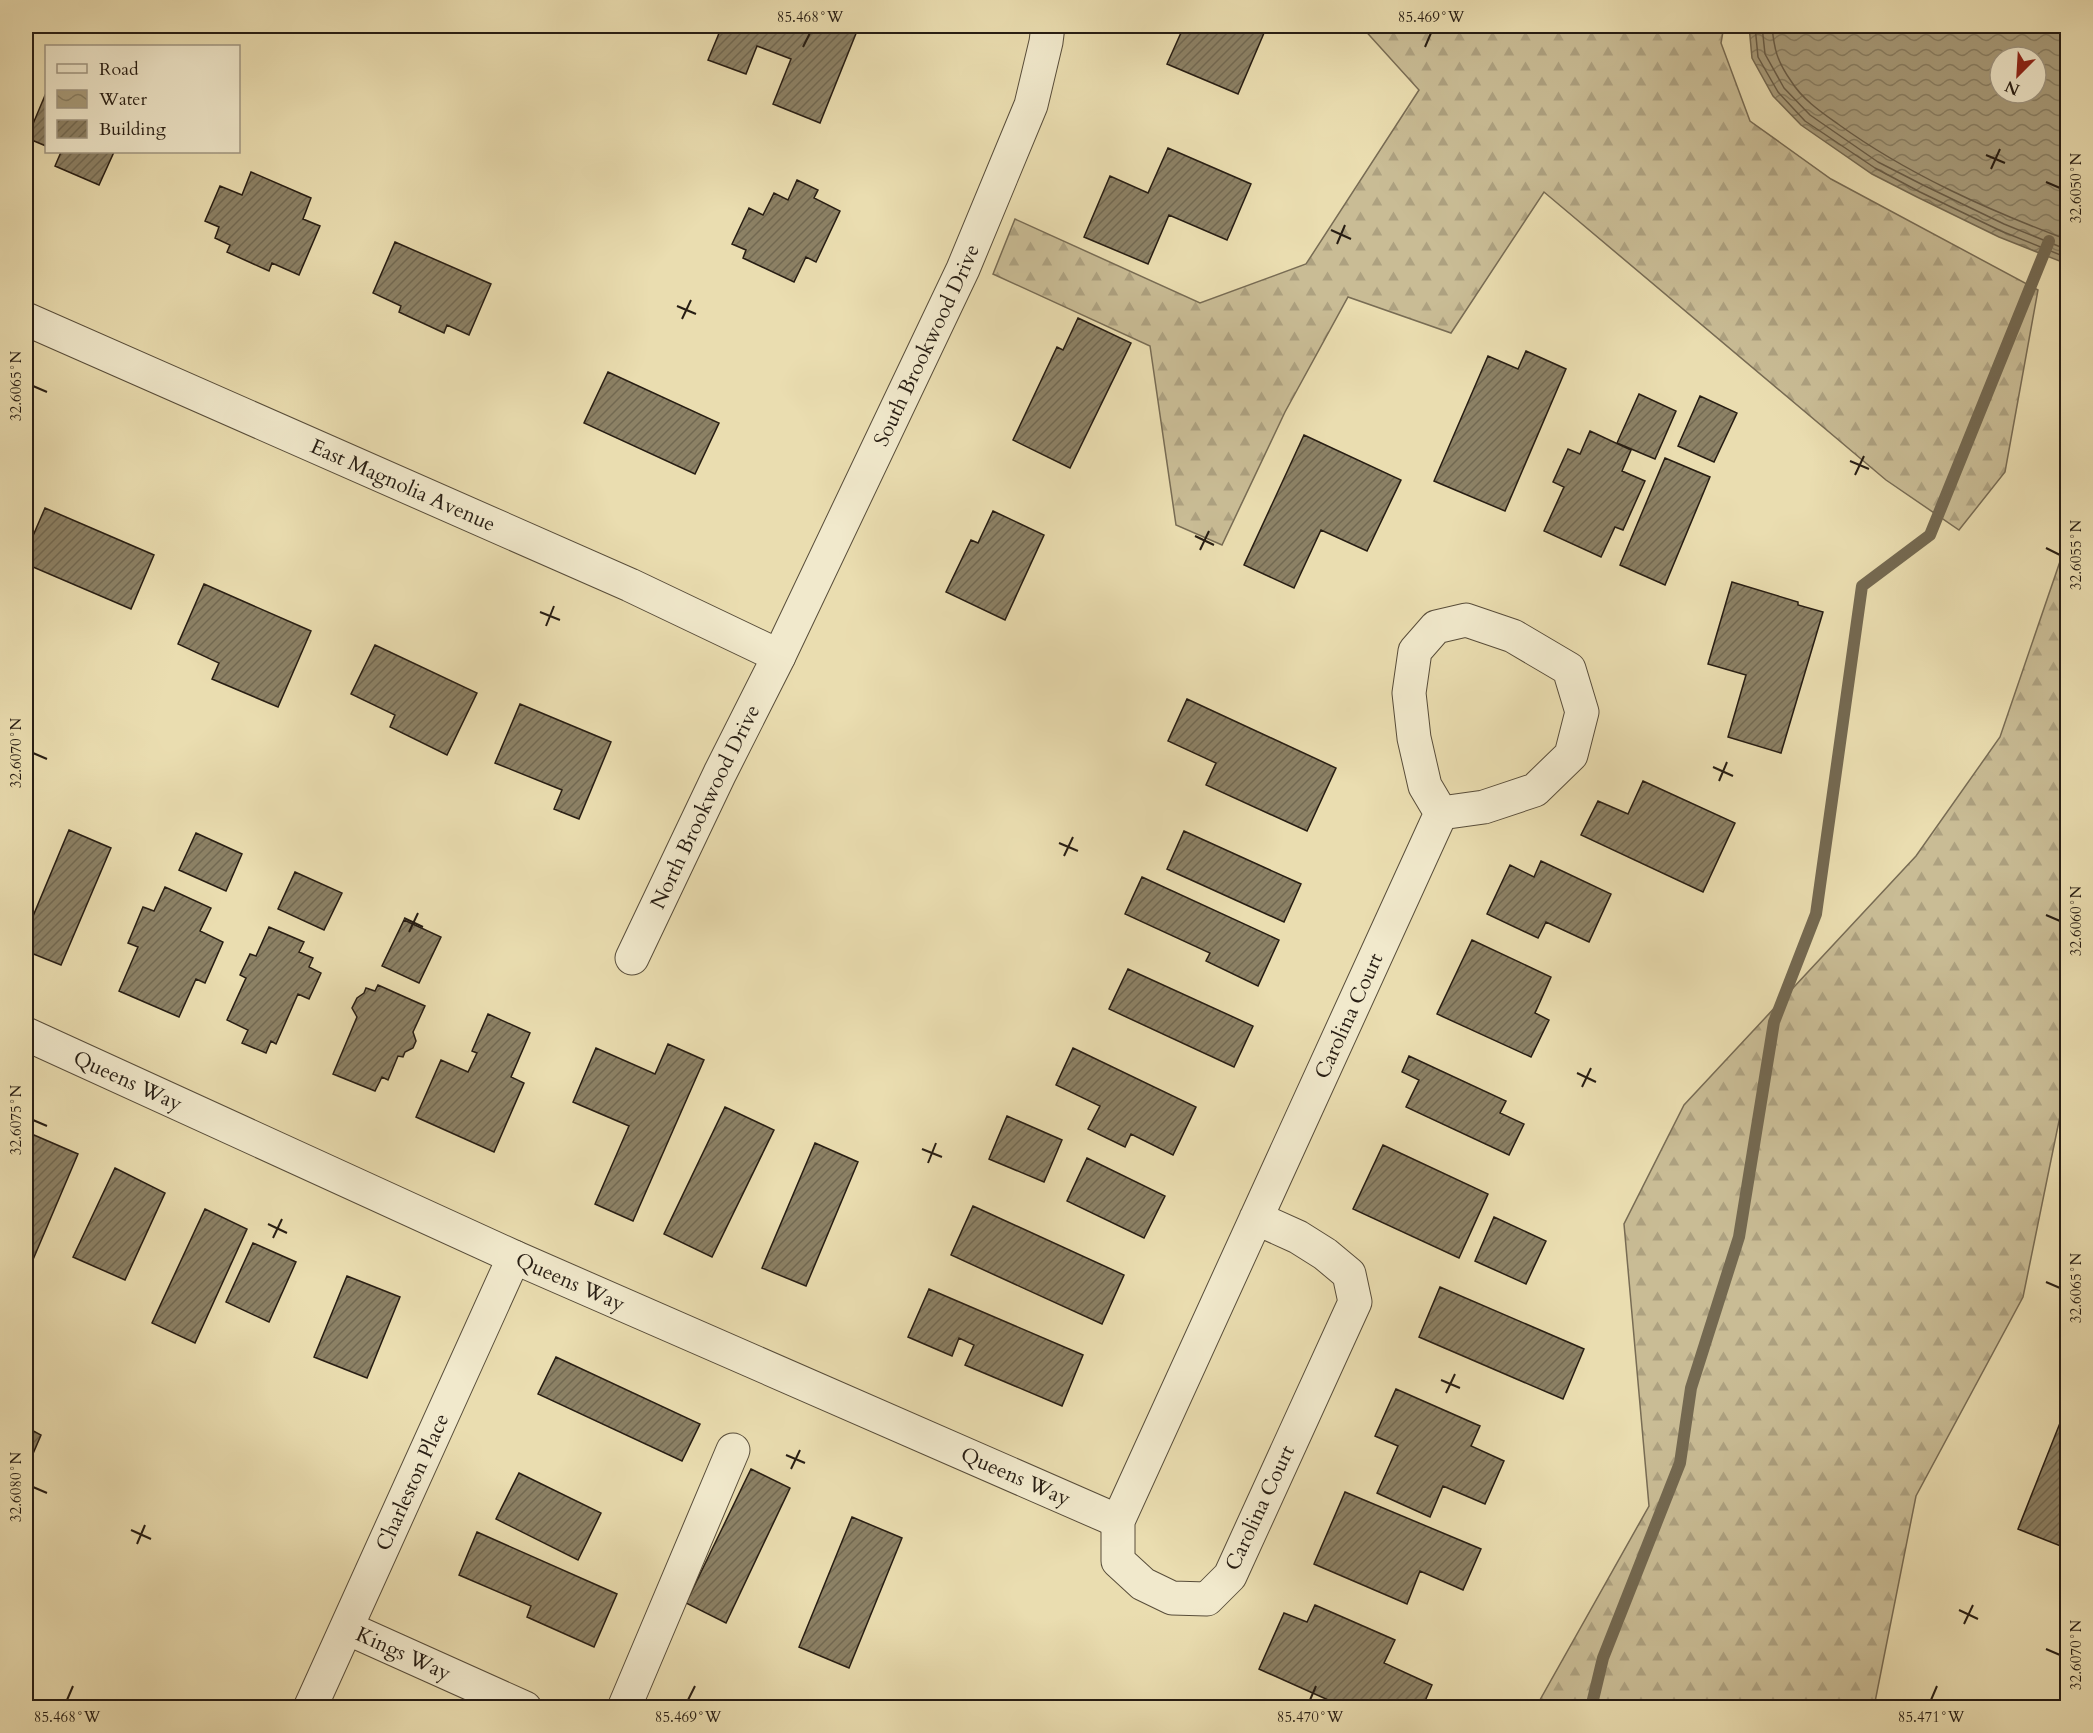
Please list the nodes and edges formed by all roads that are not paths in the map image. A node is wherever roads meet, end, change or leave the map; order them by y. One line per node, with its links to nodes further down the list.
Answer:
1 (1048, 26): 3 (street, South Brookwood Drive)
2 (26, 319): 3 (street, East Magnolia Avenue)
3 (779, 656): 5 (street, North Brookwood Drive)
4 (1441, 813): 4 (street); 7 (street, Carolina Court)
5 (632, 958)
6 (26, 1034): 8 (street, Queens Way)
7 (1256, 1218): 10 (street, Carolina Court); 10 (street, Carolina Court)
8 (514, 1257): 10 (street, Queens Way); 11 (street, Charleston Place)
9 (733, 1450): 14 (street)
10 (1118, 1521)
11 (347, 1628): 12 (street, Charleston Place); 13 (street, Kings Way)
12 (310, 1707)
13 (525, 1707)
14 (624, 1707)

